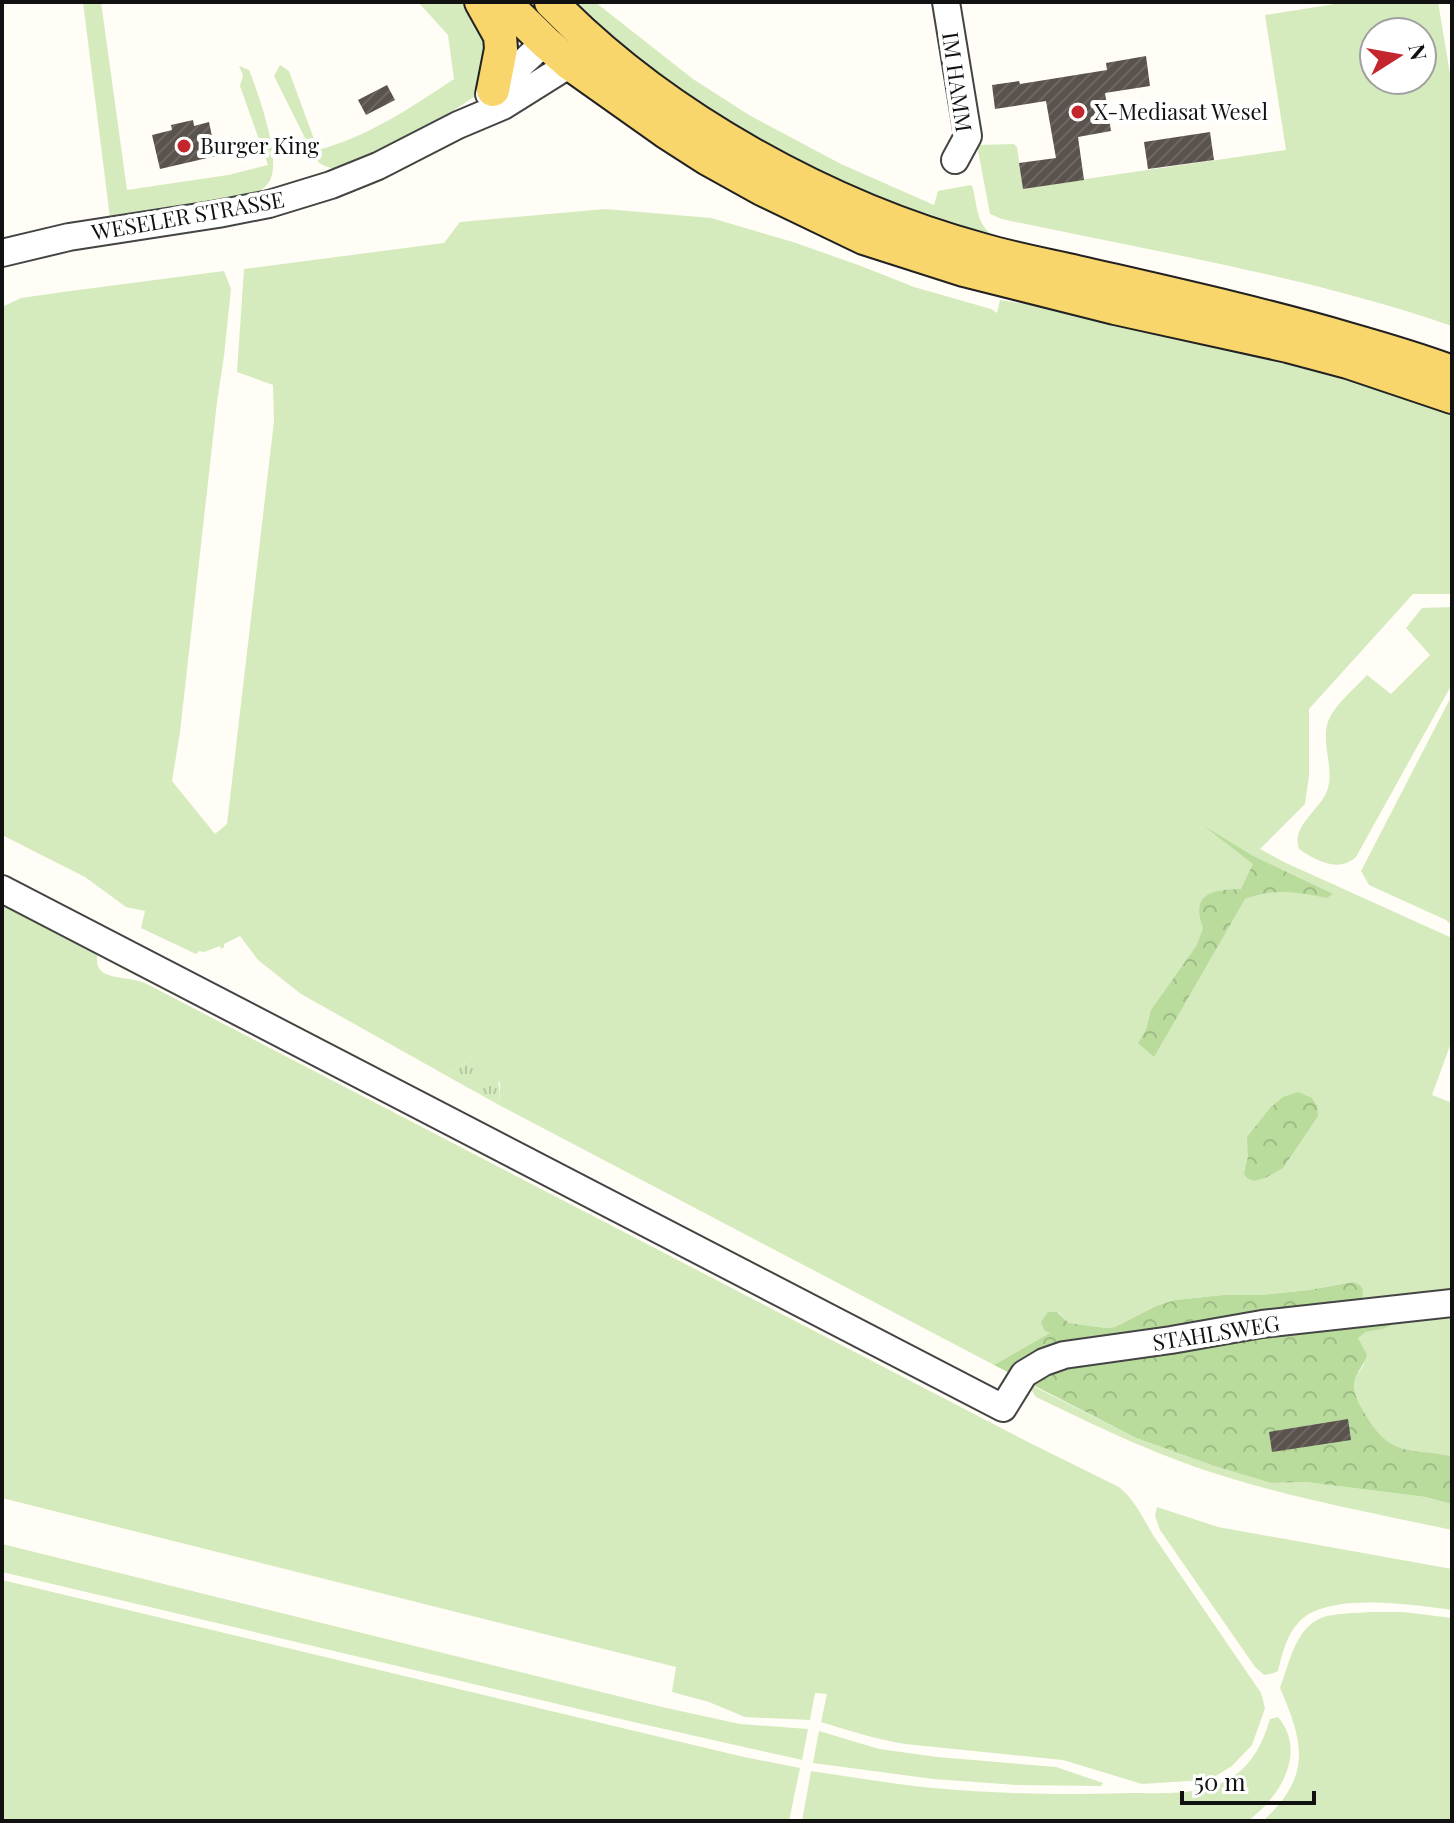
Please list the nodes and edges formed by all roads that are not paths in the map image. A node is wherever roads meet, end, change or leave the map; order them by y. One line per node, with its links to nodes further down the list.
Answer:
1 (481, 2): 5 (main road)
2 (504, 2): 4 (main road)
3 (946, 2): 7 (street, IM HAMM)
4 (559, 32): 5 (street, WESELER STRASSE); 6 (street, WESELER STRASSE); 9 (main road); 10 (main road)
5 (493, 90): 6 (street, WESELER STRASSE)
6 (458, 125): 8 (street, WESELER STRASSE)
7 (955, 160)
8 (2, 253)
9 (1452, 372)
10 (1452, 397)
11 (2, 889): 12 (street, STAHLSWEG)
12 (1452, 1303)

